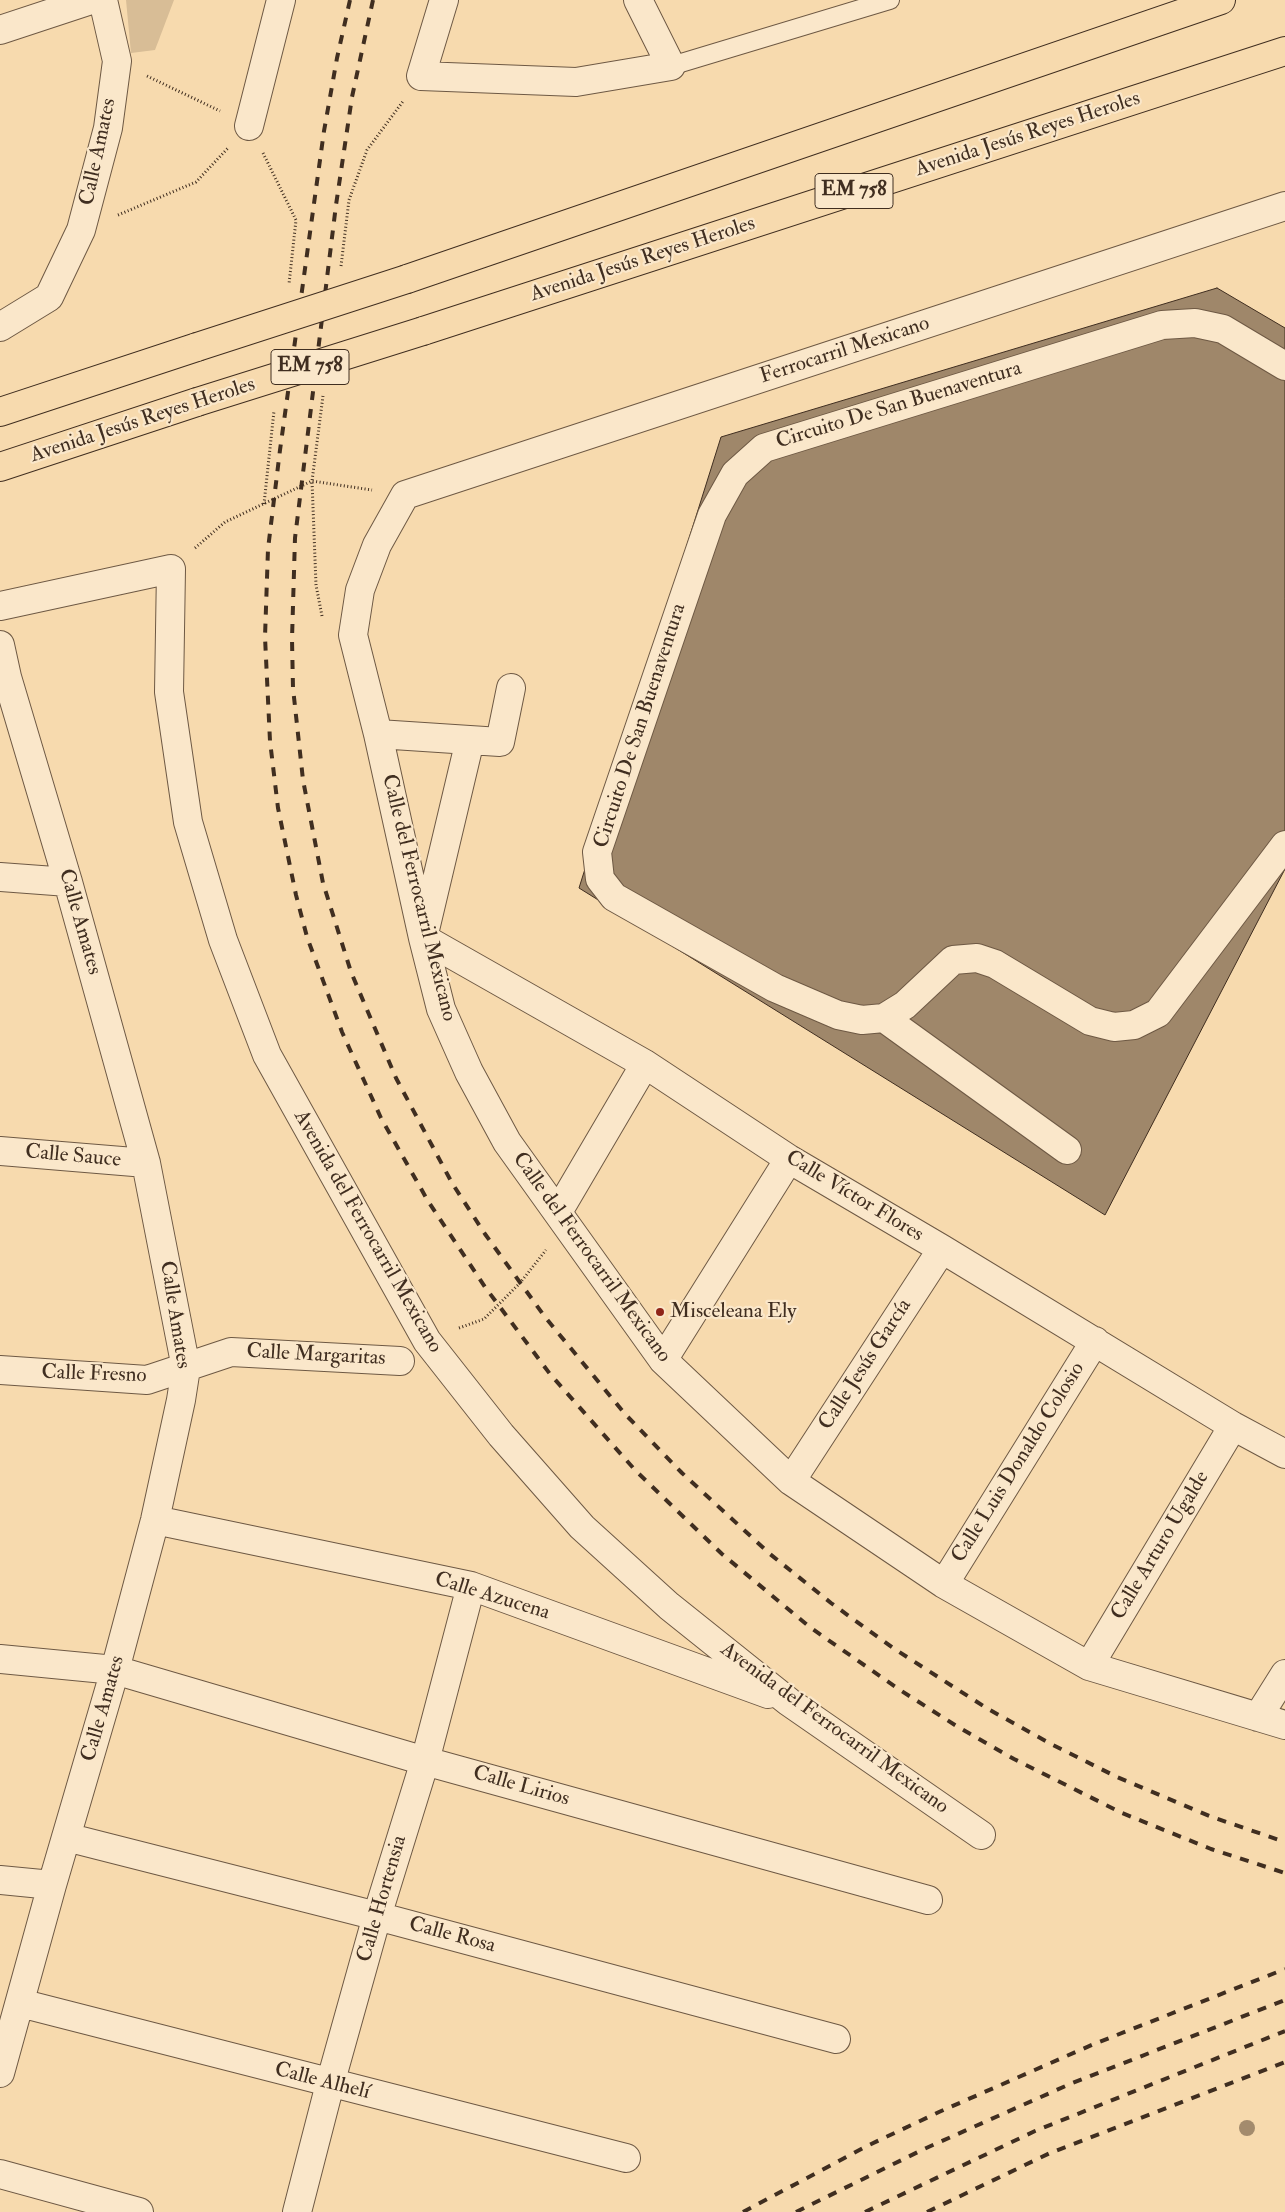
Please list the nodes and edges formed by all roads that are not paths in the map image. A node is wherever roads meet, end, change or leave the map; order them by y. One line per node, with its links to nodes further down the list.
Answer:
1 (91, 0): 8 (street)
2 (103, 0): 13 (street, Calle Amates)
3 (281, 0): 11 (street)
4 (444, 0): 10 (street)
5 (638, 0): 10 (street)
6 (890, 0): 10 (lane)
7 (1221, 0): 15 (highway, EM 758, bridge)
8 (0, 30)
9 (1285, 51): 16 (highway, Avenida Jesús Reyes Heroles / EM 758, bridge)
10 (671, 66)
11 (249, 126)
12 (1285, 206): 17 (street, Ferrocarril Mexicano)
13 (0, 327)
14 (1285, 366): 27 (street, Circuito De San Buenaventura)
15 (0, 412)
16 (0, 467)
17 (404, 495): 21 (street, Calle del Ferrocarril Mexicano)
18 (0, 606): 50 (street, Avenida del Ferrocarril Mexicano)
19 (0, 645): 25 (street, Calle Amates)
20 (511, 688): 22 (street)
21 (378, 734): 22 (street); 26 (street, Calle del Ferrocarril Mexicano)
22 (470, 740): 26 (street)
23 (1285, 845): 27 (street)
24 (0, 877): 25 (street)
25 (68, 882): 32 (street, Calle Amates)
26 (423, 938): 28 (street, Calle Víctor Flores); 33 (street, Calle del Ferrocarril Mexicano)
27 (884, 1018): 29 (street)
28 (646, 1064): 31 (street, Calle Víctor Flores); 33 (street)
29 (1067, 1150)
30 (0, 1151): 32 (street, Calle Sauce)
31 (789, 1159): 34 (street, Calle Víctor Flores); 37 (street)
32 (146, 1162): 38 (street, Calle Amates)
33 (558, 1212): 37 (street, Calle del Ferrocarril Mexicano)
34 (942, 1249): 35 (street, Calle Víctor Flores); 42 (street, Calle Jesús García)
35 (1095, 1341): 40 (street, Calle Víctor Flores); 44 (street, Calle Luis Donaldo Colosio)
36 (400, 1360): 38 (street, Calle Margaritas)
37 (663, 1360): 42 (street, Calle del Ferrocarril Mexicano)
38 (186, 1368): 39 (street, Calle Fresno); 43 (street, Calle Amates)
39 (0, 1370)
40 (1233, 1426): 41 (street, Calle Víctor Flores); 47 (street, Calle Arturo Ugalde)
41 (1285, 1454)
42 (790, 1482): 44 (street, Calle del Ferrocarril Mexicano)
43 (155, 1520): 45 (street, Calle Azucena); 48 (street, Calle Amates)
44 (944, 1584): 47 (street, Calle del Ferrocarril Mexicano)
45 (471, 1586): 50 (street, Calle Azucena); 53 (street, Calle Hortensia)
46 (0, 1660): 48 (street, Calle Lirios)
47 (1089, 1666): 51 (street, Calle del Ferrocarril Mexicano)
48 (115, 1670): 53 (street, Calle Lirios); 55 (street, Calle Amates)
49 (1285, 1674): 51 (street)
50 (789, 1702): 54 (street, Avenida del Ferrocarril Mexicano)
51 (1258, 1717): 52 (street, Calle del Ferrocarril Mexicano)
52 (1285, 1725)
53 (424, 1761): 58 (street, Calle Lirios); 59 (street, Calle Hortensia)
54 (981, 1835)
55 (66, 1837): 57 (street, Calle Amates); 59 (street, Calle Rosa)
56 (0, 1880): 57 (street)
57 (52, 1885): 60 (street, Calle Amates)
58 (928, 1900)
59 (377, 1916): 61 (street, Calle Rosa); 63 (street, Calle Hortensia)
60 (20, 2003): 62 (street, Calle Amates); 63 (street, Calle Alhelí)
61 (836, 2039)
62 (0, 2074)
63 (330, 2084): 64 (street, Calle Alhelí); 67 (street, Calle Hortensia)
64 (626, 2158)
65 (0, 2174): 66 (street)
66 (139, 2212)
67 (297, 2212)

